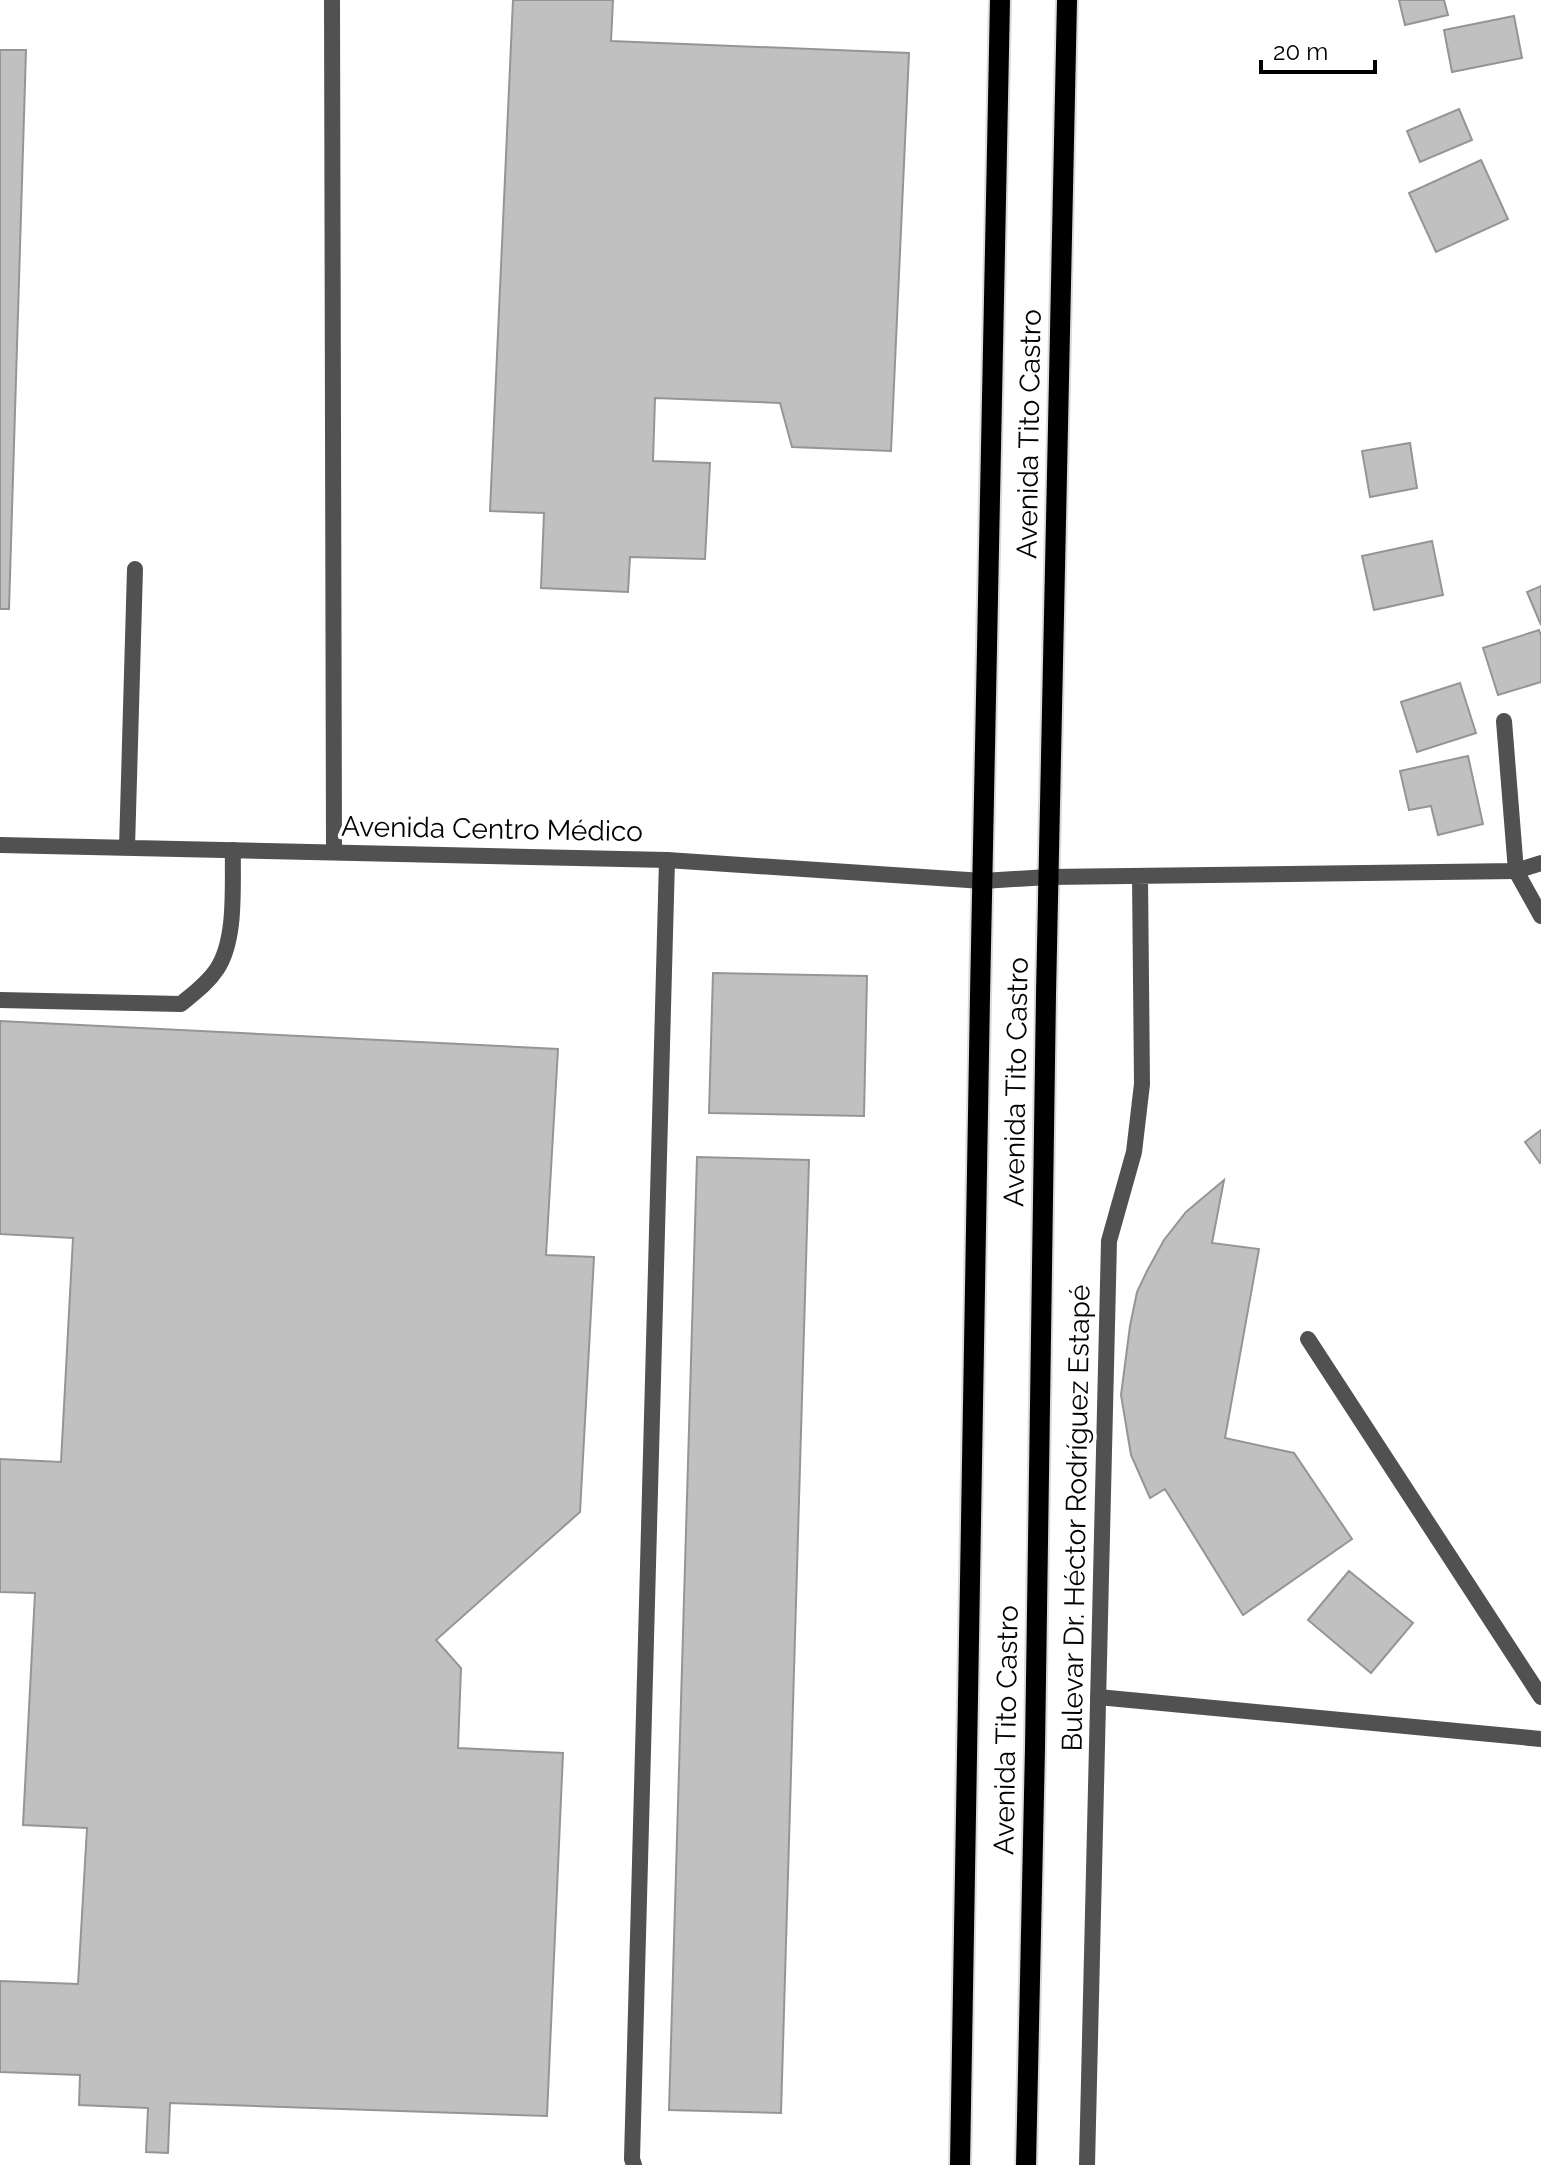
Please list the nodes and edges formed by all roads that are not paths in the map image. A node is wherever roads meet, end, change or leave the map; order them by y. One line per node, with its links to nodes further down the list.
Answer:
1 (332, 0): 9 (street)
2 (1000, 0): 15 (main road, Avenida Tito Castro)
3 (1067, 0): 14 (main road, Avenida Tito Castro)
4 (135, 569): 7 (street)
5 (1504, 721): 12 (street)
6 (0, 845): 7 (street, Avenida Centro Médico)
7 (127, 848): 8 (street, Avenida Centro Médico)
8 (233, 850): 9 (street, Avenida Centro Médico); 17 (street)
9 (334, 851): 10 (street, Avenida Centro Médico)
10 (667, 860): 15 (street, Avenida Centro Médico); 22 (street)
11 (1541, 863): 12 (street, Avenida Centro Médico)
12 (1516, 871): 13 (street, Avenida Centro Médico); 16 (street)
13 (1140, 876): 14 (street, Avenida Centro Médico); 19 (street, Bulevar Dr. Héctor Rodríguez Estapé)
14 (1048, 877): 15 (street, Avenida Centro Médico); 24 (main road, Avenida Tito Castro)
15 (983, 881): 23 (main road, Avenida Tito Castro)
16 (1541, 916)
17 (0, 1000)
18 (1308, 1339): 20 (street)
19 (1098, 1697): 21 (street); 25 (street, Bulevar Dr. Héctor Rodríguez Estapé)
20 (1541, 1697)
21 (1541, 1739)
22 (634, 2165)
23 (960, 2165)
24 (1026, 2165)
25 (1087, 2165)

